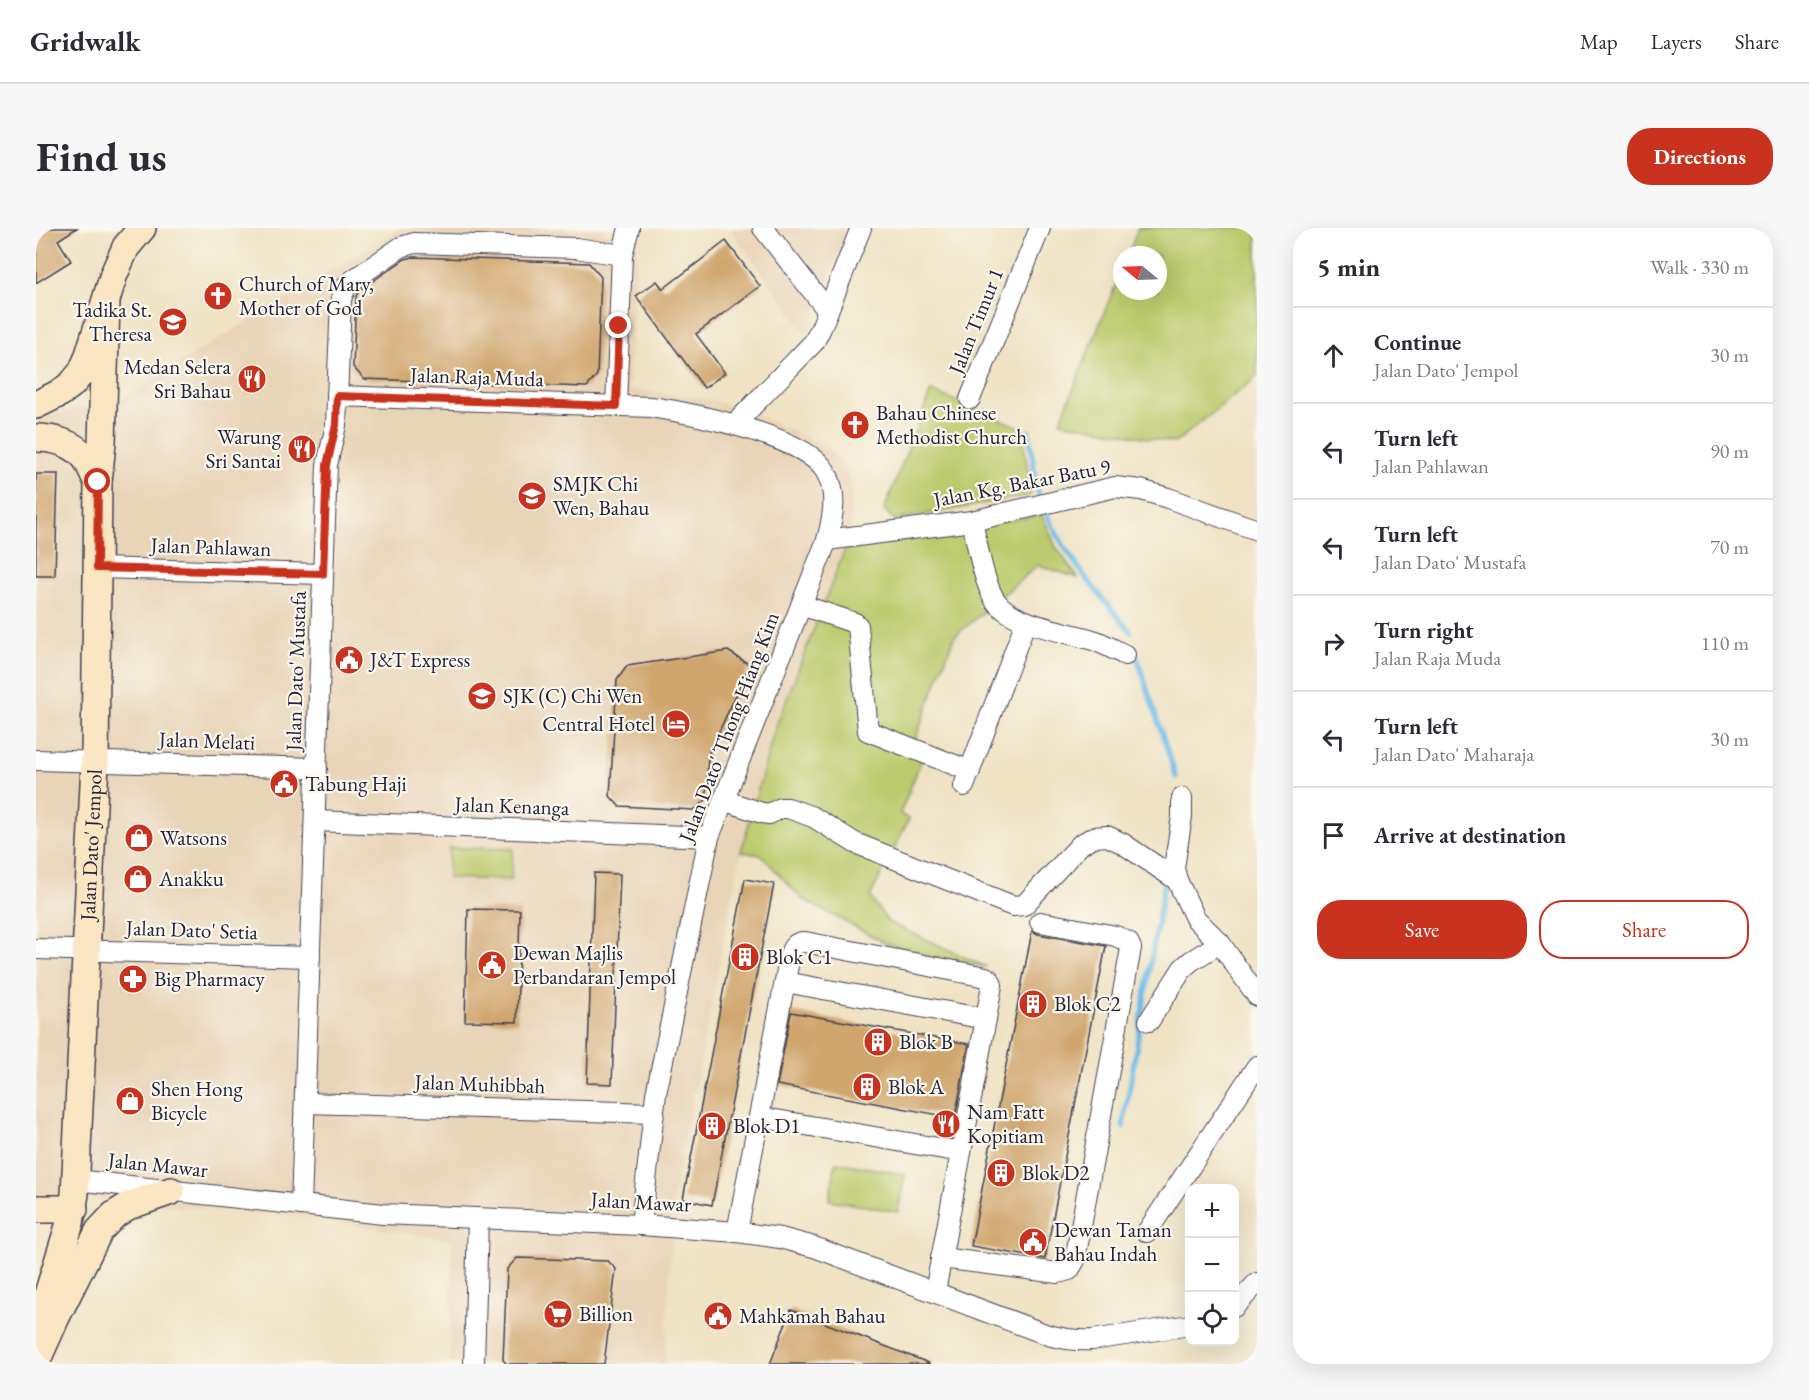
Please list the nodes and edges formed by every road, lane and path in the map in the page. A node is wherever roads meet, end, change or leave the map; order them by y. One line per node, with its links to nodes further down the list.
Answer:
1 (142, 228): 7 (main road)
2 (629, 228): 6 (street)
3 (764, 228): 8 (street)
4 (861, 228): 8 (street)
5 (1040, 228): 10 (street, Jalan Timur 1)
6 (622, 255): 9 (street, Jalan Dato' Mustafa); 12 (street)
7 (106, 301): 11 (main road); 15 (main road, Jalan Dato' Jempol)
8 (828, 311): 13 (street)
9 (337, 396): 12 (street, Jalan Raja Muda); 21 (street, Jalan Dato' Mustafa)
10 (970, 399)
11 (36, 405)
12 (616, 406): 13 (street, Jalan Raja Muda)
13 (735, 424): 16 (street, Jalan Raja Muda)
14 (36, 438): 15 (main road)
15 (98, 482): 20 (main road, Jalan Dato' Jempol)
16 (834, 502): 19 (street, Jalan Dato' Thong Hiang Kim)
17 (972, 520): 18 (street, Jalan Kg. Bakar Batu 9); 19 (street, Jalan Kg. Bakar Batu 9); 23 (street)
18 (1257, 530)
19 (827, 540): 22 (street, Jalan Dato' Thong Hiang Kim)
20 (97, 568): 21 (street, Jalan Pahlawan); 26 (main road, Jalan Dato' Jempol)
21 (323, 574): 27 (street, Jalan Dato' Mustafa)
22 (801, 605): 23 (street); 29 (street, Jalan Dato' Thong Hiang Kim)
23 (1026, 621): 24 (street)
24 (1125, 655)
25 (36, 760): 26 (street, Jalan Melati)
26 (95, 762): 27 (street, Jalan Melati); 36 (main road, Jalan Dato' Jempol)
27 (316, 768): 30 (street, Jalan Dato' Mustafa)
28 (1182, 798): 32 (street)
29 (723, 800): 31 (street, Jalan Dato' Thong Hiang Kim); 32 (street)
30 (315, 821): 31 (street, Jalan Kenanga); 37 (street, Jalan Dato' Mustafa)
31 (709, 837): 44 (street, Jalan Dato' Thong Hiang Kim)
32 (1169, 875): 34 (street)
33 (1040, 922): 56 (street)
34 (1220, 943): 39 (street); 41 (street)
35 (36, 950): 36 (street, Jalan Dato' Setia)
36 (87, 951): 37 (street, Jalan Dato' Setia); 47 (main road, Jalan Dato' Jempol)
37 (310, 957): 43 (street, Jalan Dato' Mustafa)
38 (784, 982): 40 (street); 40 (street); 45 (street)
39 (1257, 996)
40 (986, 1019): 46 (street)
41 (1149, 1021)
42 (1257, 1066): 55 (street)
43 (305, 1103): 44 (street, Jalan Muhibbah); 49 (street, Jalan Dato' Mustafa)
44 (654, 1113): 53 (street, Jalan Dato' Thong Hiang Kim)
45 (759, 1117): 46 (street); 54 (street)
46 (961, 1152): 56 (street)
47 (76, 1180): 48 (street, Jalan Mawar); 51 (main road, Jalan Dato' Jempol)
48 (171, 1191): 49 (street, Jalan Mawar); 64 (main road)
49 (301, 1204): 52 (street, Jalan Mawar)
50 (36, 1209): 51 (main road)
51 (74, 1209): 57 (main road, Jalan Dato' Jempol)
52 (478, 1218): 53 (street, Jalan Mawar); 65 (street)
53 (641, 1225): 54 (street, Jalan Mawar)
54 (737, 1232): 59 (street, Jalan Mawar)
55 (1147, 1232)
56 (941, 1258): 59 (street)
57 (55, 1275): 61 (main road); 63 (main road, Jalan Dato' Jempol)
58 (1257, 1283): 60 (street)
59 (935, 1292): 62 (street, Jalan Mawar)
60 (1239, 1302)
61 (36, 1303)
62 (1185, 1326)
63 (36, 1333)
64 (36, 1362)
65 (474, 1364)

